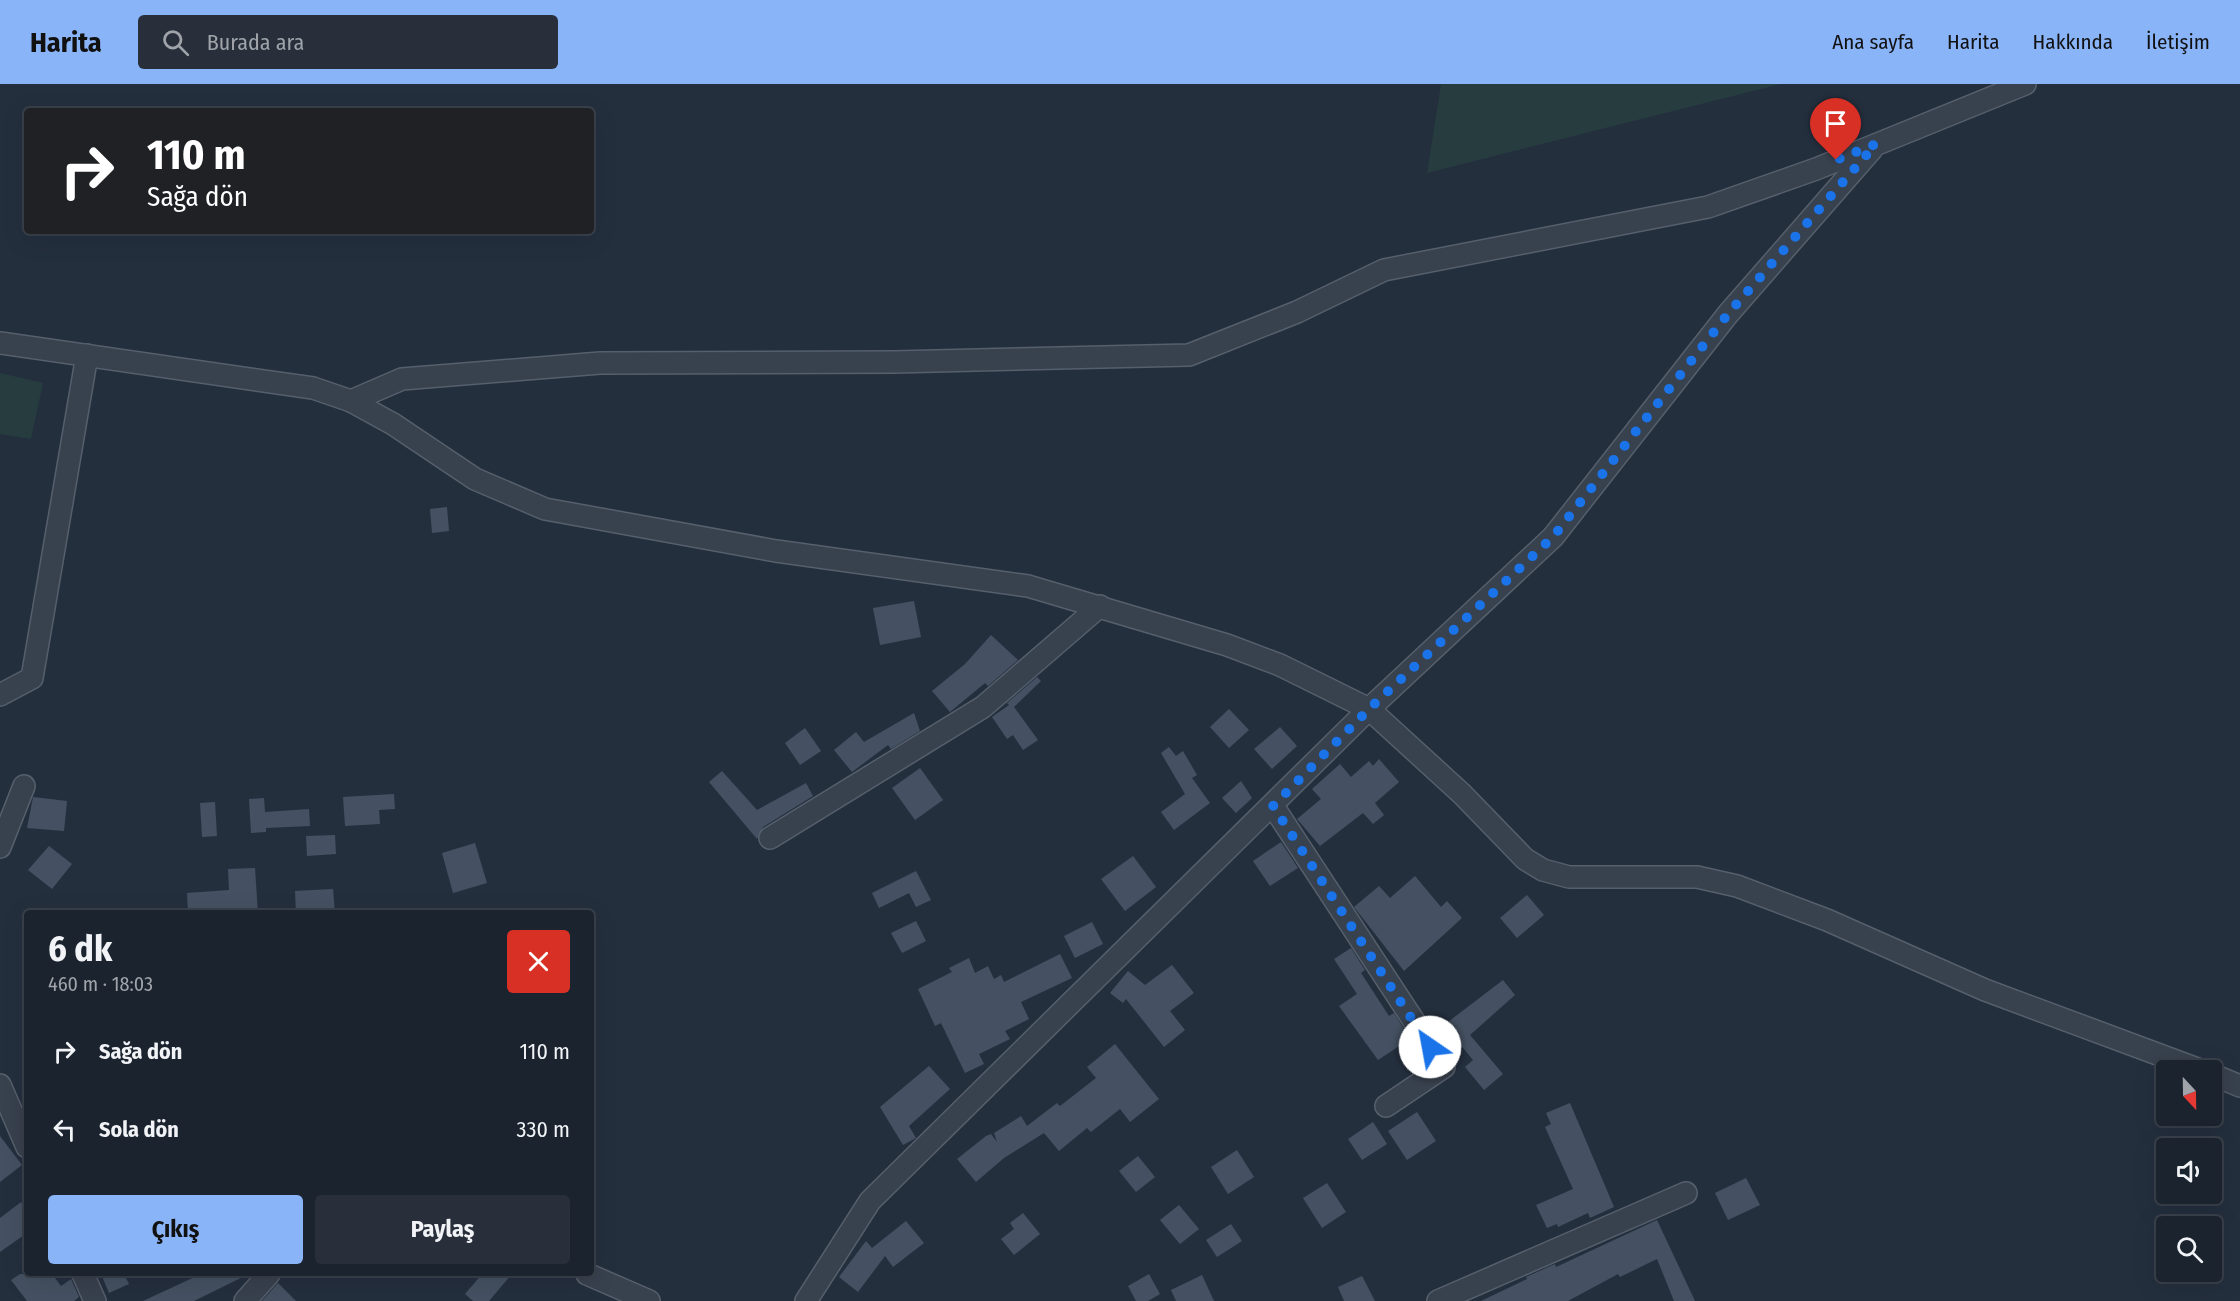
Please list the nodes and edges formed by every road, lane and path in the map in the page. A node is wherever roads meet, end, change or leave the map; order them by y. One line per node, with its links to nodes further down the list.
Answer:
1 (2025, 84): 2 (street)
2 (1876, 144): 5 (street); 8 (street)
3 (0, 343): 4 (street)
4 (87, 355): 5 (street); 7 (street)
5 (351, 401): 6 (street)
6 (1100, 606): 8 (street); 11 (street)
7 (0, 695)
8 (1369, 709): 10 (street); 13 (street)
9 (24, 786): 12 (street)
10 (1273, 806): 17 (street); 27 (street)
11 (770, 838)
12 (0, 847)
13 (2173, 1060)
14 (2222, 1079): 16 (street)
15 (0, 1085): 18 (street)
16 (2240, 1086)
17 (1386, 1106)
18 (24, 1140)
19 (1686, 1193): 23 (street)
20 (84, 1276): 24 (street)
21 (267, 1276): 25 (street)
22 (592, 1276): 26 (street)
23 (1469, 1295): 28 (street)
24 (95, 1301)
25 (245, 1301)
26 (649, 1301)
27 (806, 1301)
28 (1438, 1301)

